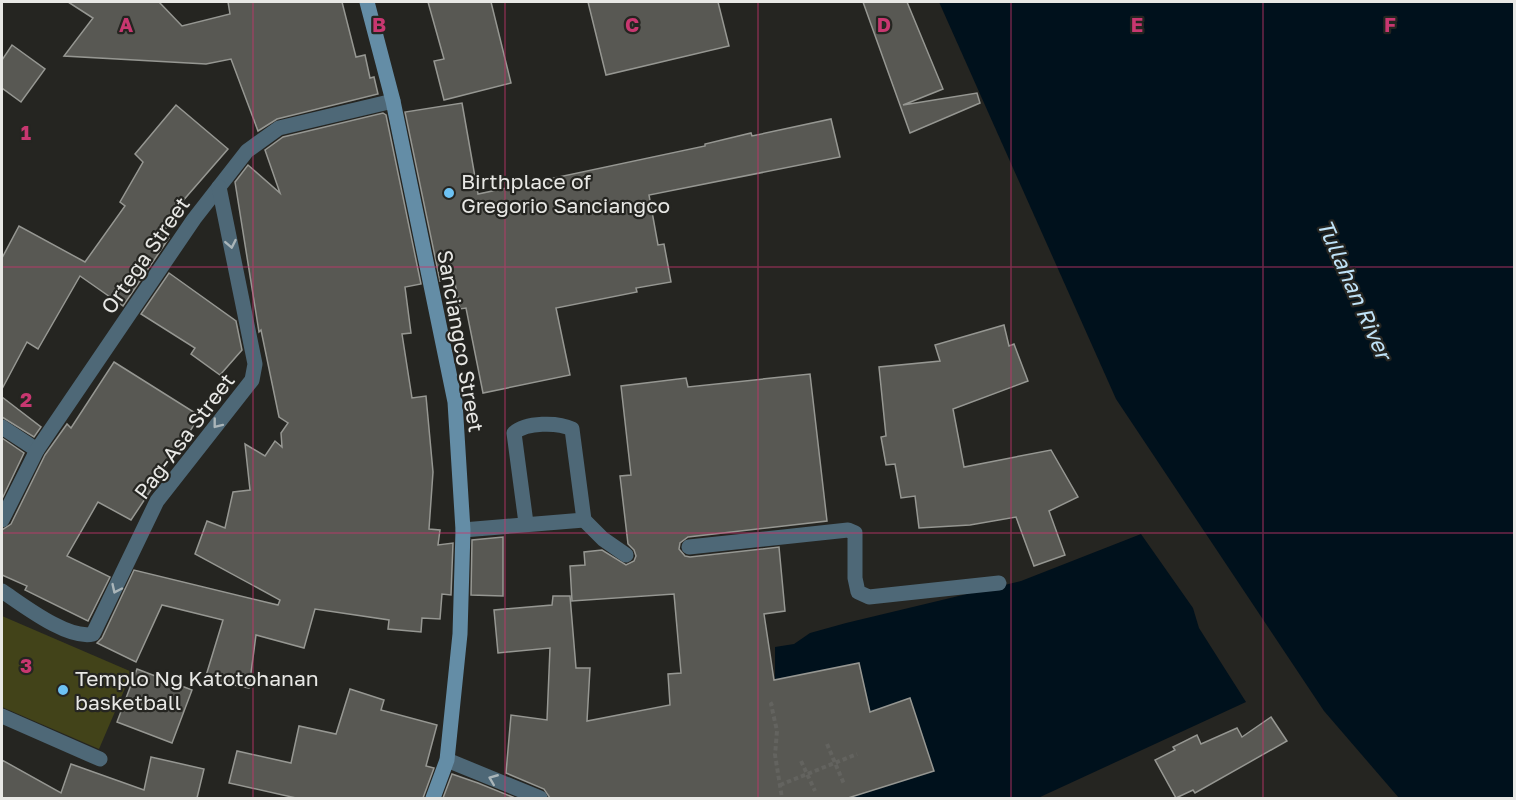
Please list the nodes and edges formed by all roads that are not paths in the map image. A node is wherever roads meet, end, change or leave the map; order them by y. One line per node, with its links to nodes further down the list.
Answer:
1 (367, 2): 2 (main road, Sanciangco Street)
2 (393, 100): 3 (street, Ortega Street); 9 (main road, Sanciangco Street)
3 (219, 187): 5 (street, Ortega Street); 13 (street, Pag-Asa Street, one-way to 13)
4 (2, 427): 5 (street)
5 (38, 450): 7 (street, Ortega Street)
6 (584, 519): 8 (street); 8 (street); 11 (street)
7 (2, 520)
8 (526, 523): 9 (street)
9 (463, 530): 16 (main road, Sanciangco Street)
10 (689, 548): 12 (street)
11 (626, 555)
12 (999, 583)
13 (2, 591)
14 (2, 716): 15 (street)
15 (100, 759)
16 (447, 760): 17 (main road, Sanciangco Street); 18 (street, one-way to 16)
17 (433, 798)
18 (540, 798)

